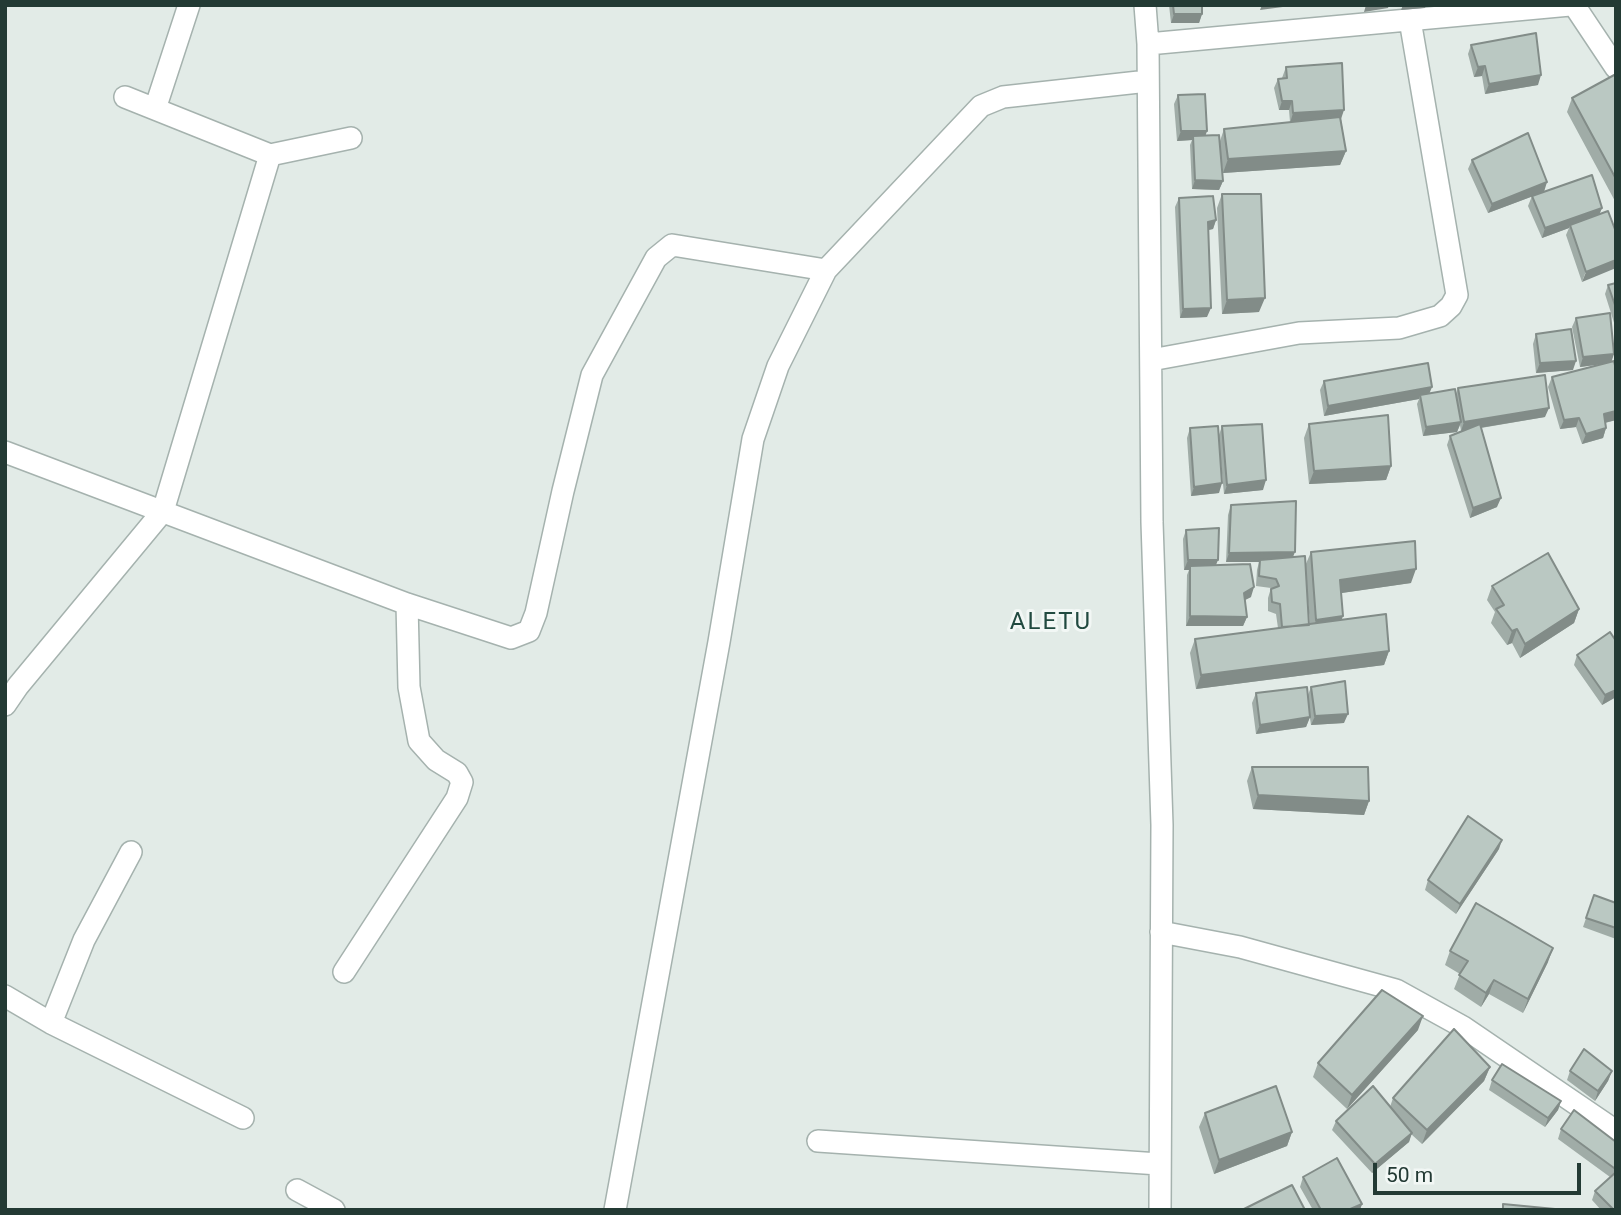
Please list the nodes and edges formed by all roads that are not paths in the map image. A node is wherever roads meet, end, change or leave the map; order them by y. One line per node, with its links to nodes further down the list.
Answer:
1 (189, 5): 9 (street)
2 (1145, 5): 5 (street)
3 (1572, 5): 4 (street); 6 (street)
4 (1410, 20): 5 (street); 13 (street)
5 (1148, 44): 7 (street)
6 (1616, 68)
7 (1148, 81): 12 (street); 13 (street)
8 (125, 97): 9 (street)
9 (155, 109): 11 (street)
10 (351, 138): 11 (street)
11 (270, 155): 15 (street)
12 (826, 270): 16 (street); 29 (street)
13 (1151, 360): 19 (street)
14 (5, 452): 15 (street)
15 (163, 511): 16 (street); 17 (street)
16 (407, 604): 20 (street)
17 (5, 705)
18 (131, 852): 22 (street)
19 (1161, 932): 24 (street); 26 (street)
20 (344, 972)
21 (5, 996): 22 (street)
22 (51, 1023): 23 (street)
23 (243, 1118)
24 (1616, 1132)
25 (818, 1141): 26 (street)
26 (1159, 1164): 30 (street)
27 (297, 1189): 28 (street)
28 (334, 1210)
29 (615, 1210)
30 (1160, 1210)

